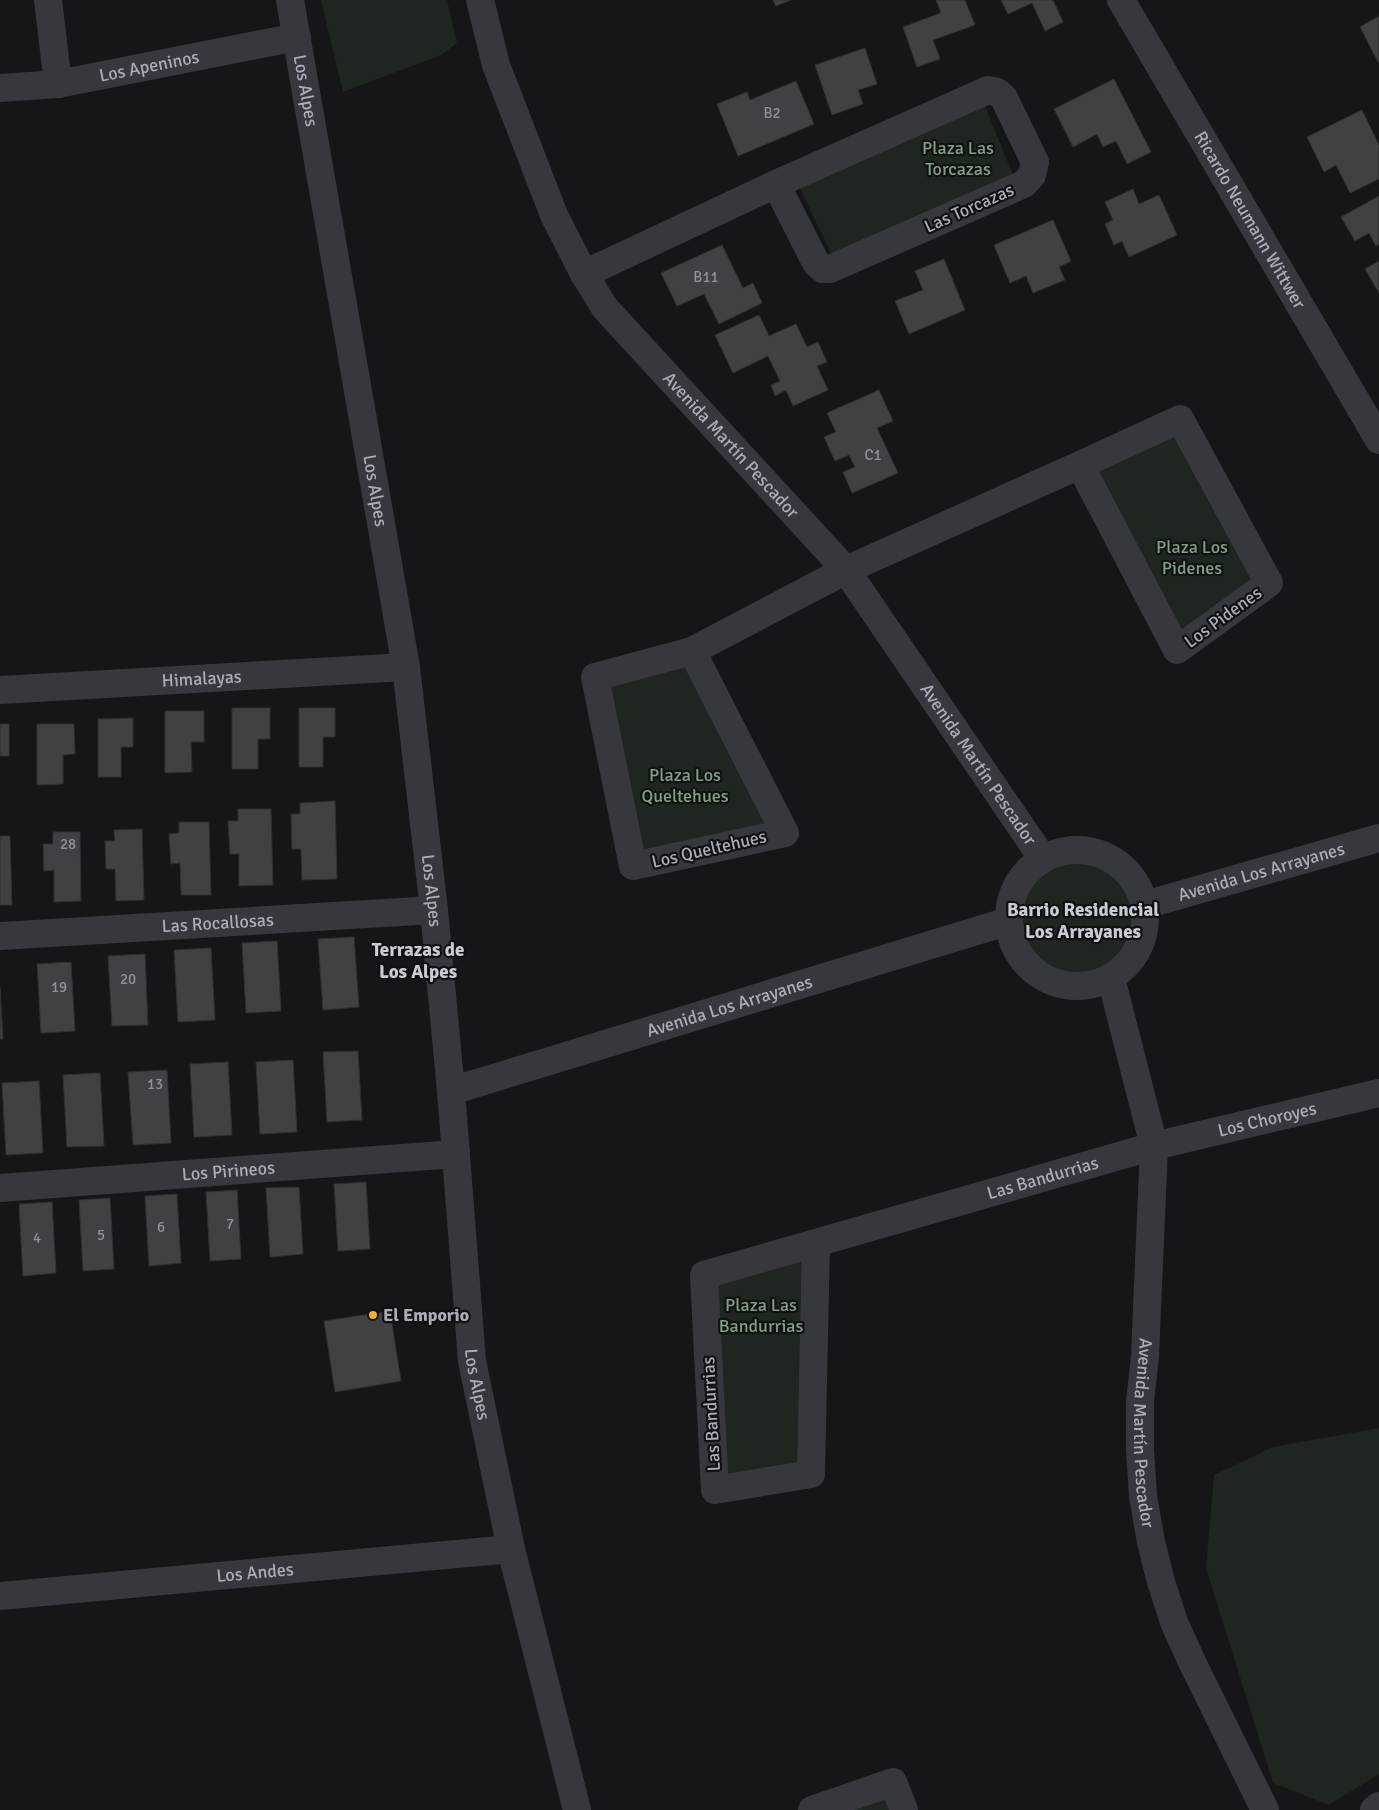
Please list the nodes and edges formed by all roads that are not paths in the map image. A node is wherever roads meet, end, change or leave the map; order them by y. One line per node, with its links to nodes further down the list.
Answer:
1 (48, 0): 6 (street)
2 (290, 0): 5 (street, Los Alpes)
3 (480, 0): 9 (street, Avenida Martín Pescador)
4 (1120, 0): 10 (street, Ricardo Neumann Wittwer)
5 (297, 37): 6 (street, Los Apeninos); 14 (street, Los Alpes)
6 (58, 84): 7 (street, Los Apeninos)
7 (0, 88)
8 (776, 184): 8 (street, Las Torcazas); 9 (street, Las Torcazas)
9 (584, 274): 12 (street, Avenida Martín Pescador)
10 (1379, 440)
11 (1080, 465): 11 (street, Los Pidenes); 12 (street, Los Pidenes)
12 (846, 570): 13 (street, Los Queltehues); 17 (street, Avenida Martín Pescador)
13 (692, 652): 13 (street, Los Queltehues)
14 (406, 667): 15 (street, Himalayas); 19 (street, Los Alpes)
15 (0, 690)
16 (1379, 838): 18 (street, Avenida Los Arrayanes)
17 (1043, 859): 18 (street, Avenida Martín Pescador); 20 (street, Avenida Martín Pescador)
18 (1144, 905): 22 (street, Avenida Martín Pescador)
19 (434, 910): 21 (street, Las Rocallosas); 23 (street, Los Alpes)
20 (1009, 921): 22 (street, Avenida Martín Pescador); 23 (street, Avenida Los Arrayanes)
21 (0, 936)
22 (1111, 978): 25 (street, Avenida Martín Pescador)
23 (451, 1091): 26 (street, Los Alpes)
24 (1379, 1093): 25 (street, Los Choroyes)
25 (1154, 1146): 28 (street, Las Bandurrias); 35 (street, Avenida Martín Pescador)
26 (456, 1154): 27 (street, Los Pirineos); 29 (street, Los Alpes)
27 (0, 1188)
28 (816, 1243): 28 (street, Las Bandurrias)
29 (511, 1549): 30 (street, Los Andes); 32 (street, Los Alpes)
30 (0, 1596)
31 (1379, 1806): 36 (street)
32 (577, 1810)
33 (812, 1810): 34 (street)
34 (904, 1810)
35 (1265, 1810)
36 (1374, 1810)

